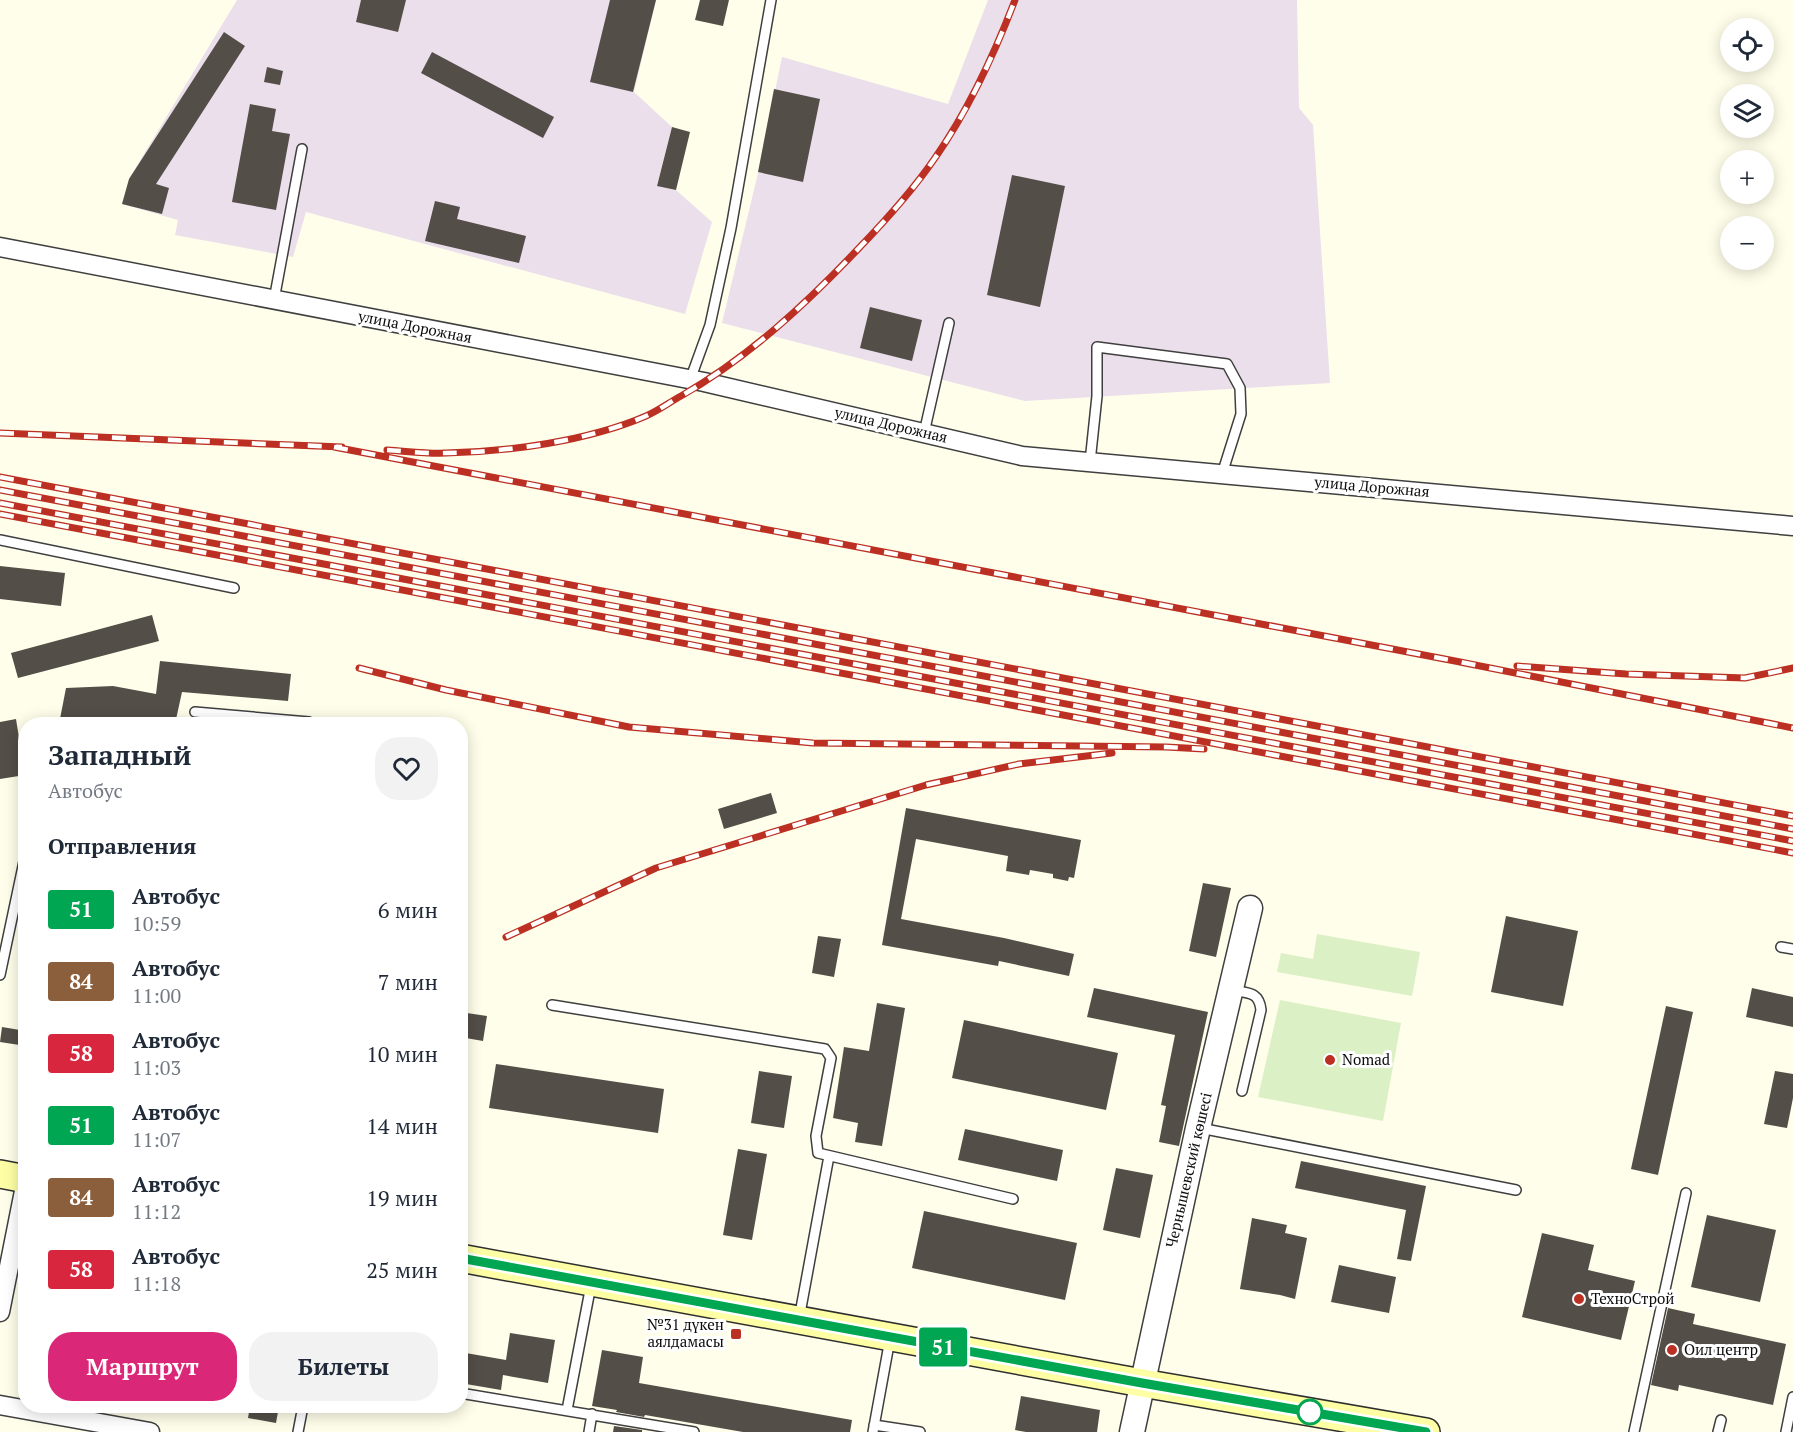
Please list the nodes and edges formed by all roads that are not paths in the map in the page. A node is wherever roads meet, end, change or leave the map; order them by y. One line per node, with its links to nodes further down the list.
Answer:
1 (771, 0): 6 (lane)
2 (302, 149): 4 (lane)
3 (0, 247): 4 (street, улица Дорожная)
4 (274, 300): 6 (street, улица Дорожная)
5 (949, 323): 7 (lane)
6 (690, 380): 7 (street, улица Дорожная)
7 (924, 433): 8 (street, улица Дорожная)
8 (1090, 462): 9 (street, улица Дорожная); 9 (lane)
9 (1222, 474): 10 (street, улица Дорожная)
10 (1793, 526)
11 (0, 540): 12 (lane)
12 (234, 588)
13 (195, 712): 14 (lane)
14 (252, 717)
15 (18, 890): 19 (lane)
16 (1250, 908): 20 (street, Чернышевский көшесі)
17 (1781, 947): 18 (lane)
18 (1793, 949)
19 (0, 975)
20 (1231, 990): 22 (lane); 23 (street, Чернышевский көшесі)
21 (552, 1005): 24 (lane)
22 (1242, 1091)
23 (1198, 1128): 27 (lane); 36 (street, Чернышевский көшесі)
24 (829, 1156): 29 (lane); 34 (lane)
25 (0, 1174): 26 (main road)
26 (18, 1178)
27 (1516, 1190)
28 (1686, 1193): 54 (lane)
29 (1013, 1199)
30 (18, 1221): 33 (street)
31 (468, 1259): 32 (main road)
32 (591, 1282): 34 (main road); 41 (lane)
33 (0, 1312)
34 (799, 1320): 35 (main road)
35 (890, 1337): 36 (main road); 46 (lane)
36 (1142, 1383): 52 (street, Чернышевский көшесі); 53 (main road)
37 (468, 1394): 41 (lane)
38 (1793, 1397): 56 (lane)
39 (0, 1405): 40 (street)
40 (18, 1408)
41 (567, 1410): 44 (lane)
42 (44, 1413): 47 (street)
43 (302, 1413): 48 (lane)
44 (592, 1414): 49 (lane); 50 (lane)
45 (1721, 1420): 55 (lane)
46 (874, 1429): 51 (lane)
47 (150, 1432)
48 (298, 1432)
49 (589, 1432)
50 (694, 1432)
51 (920, 1432)
52 (1132, 1432)
53 (1426, 1432)
54 (1634, 1432)
55 (1718, 1432)
56 (1786, 1432)

